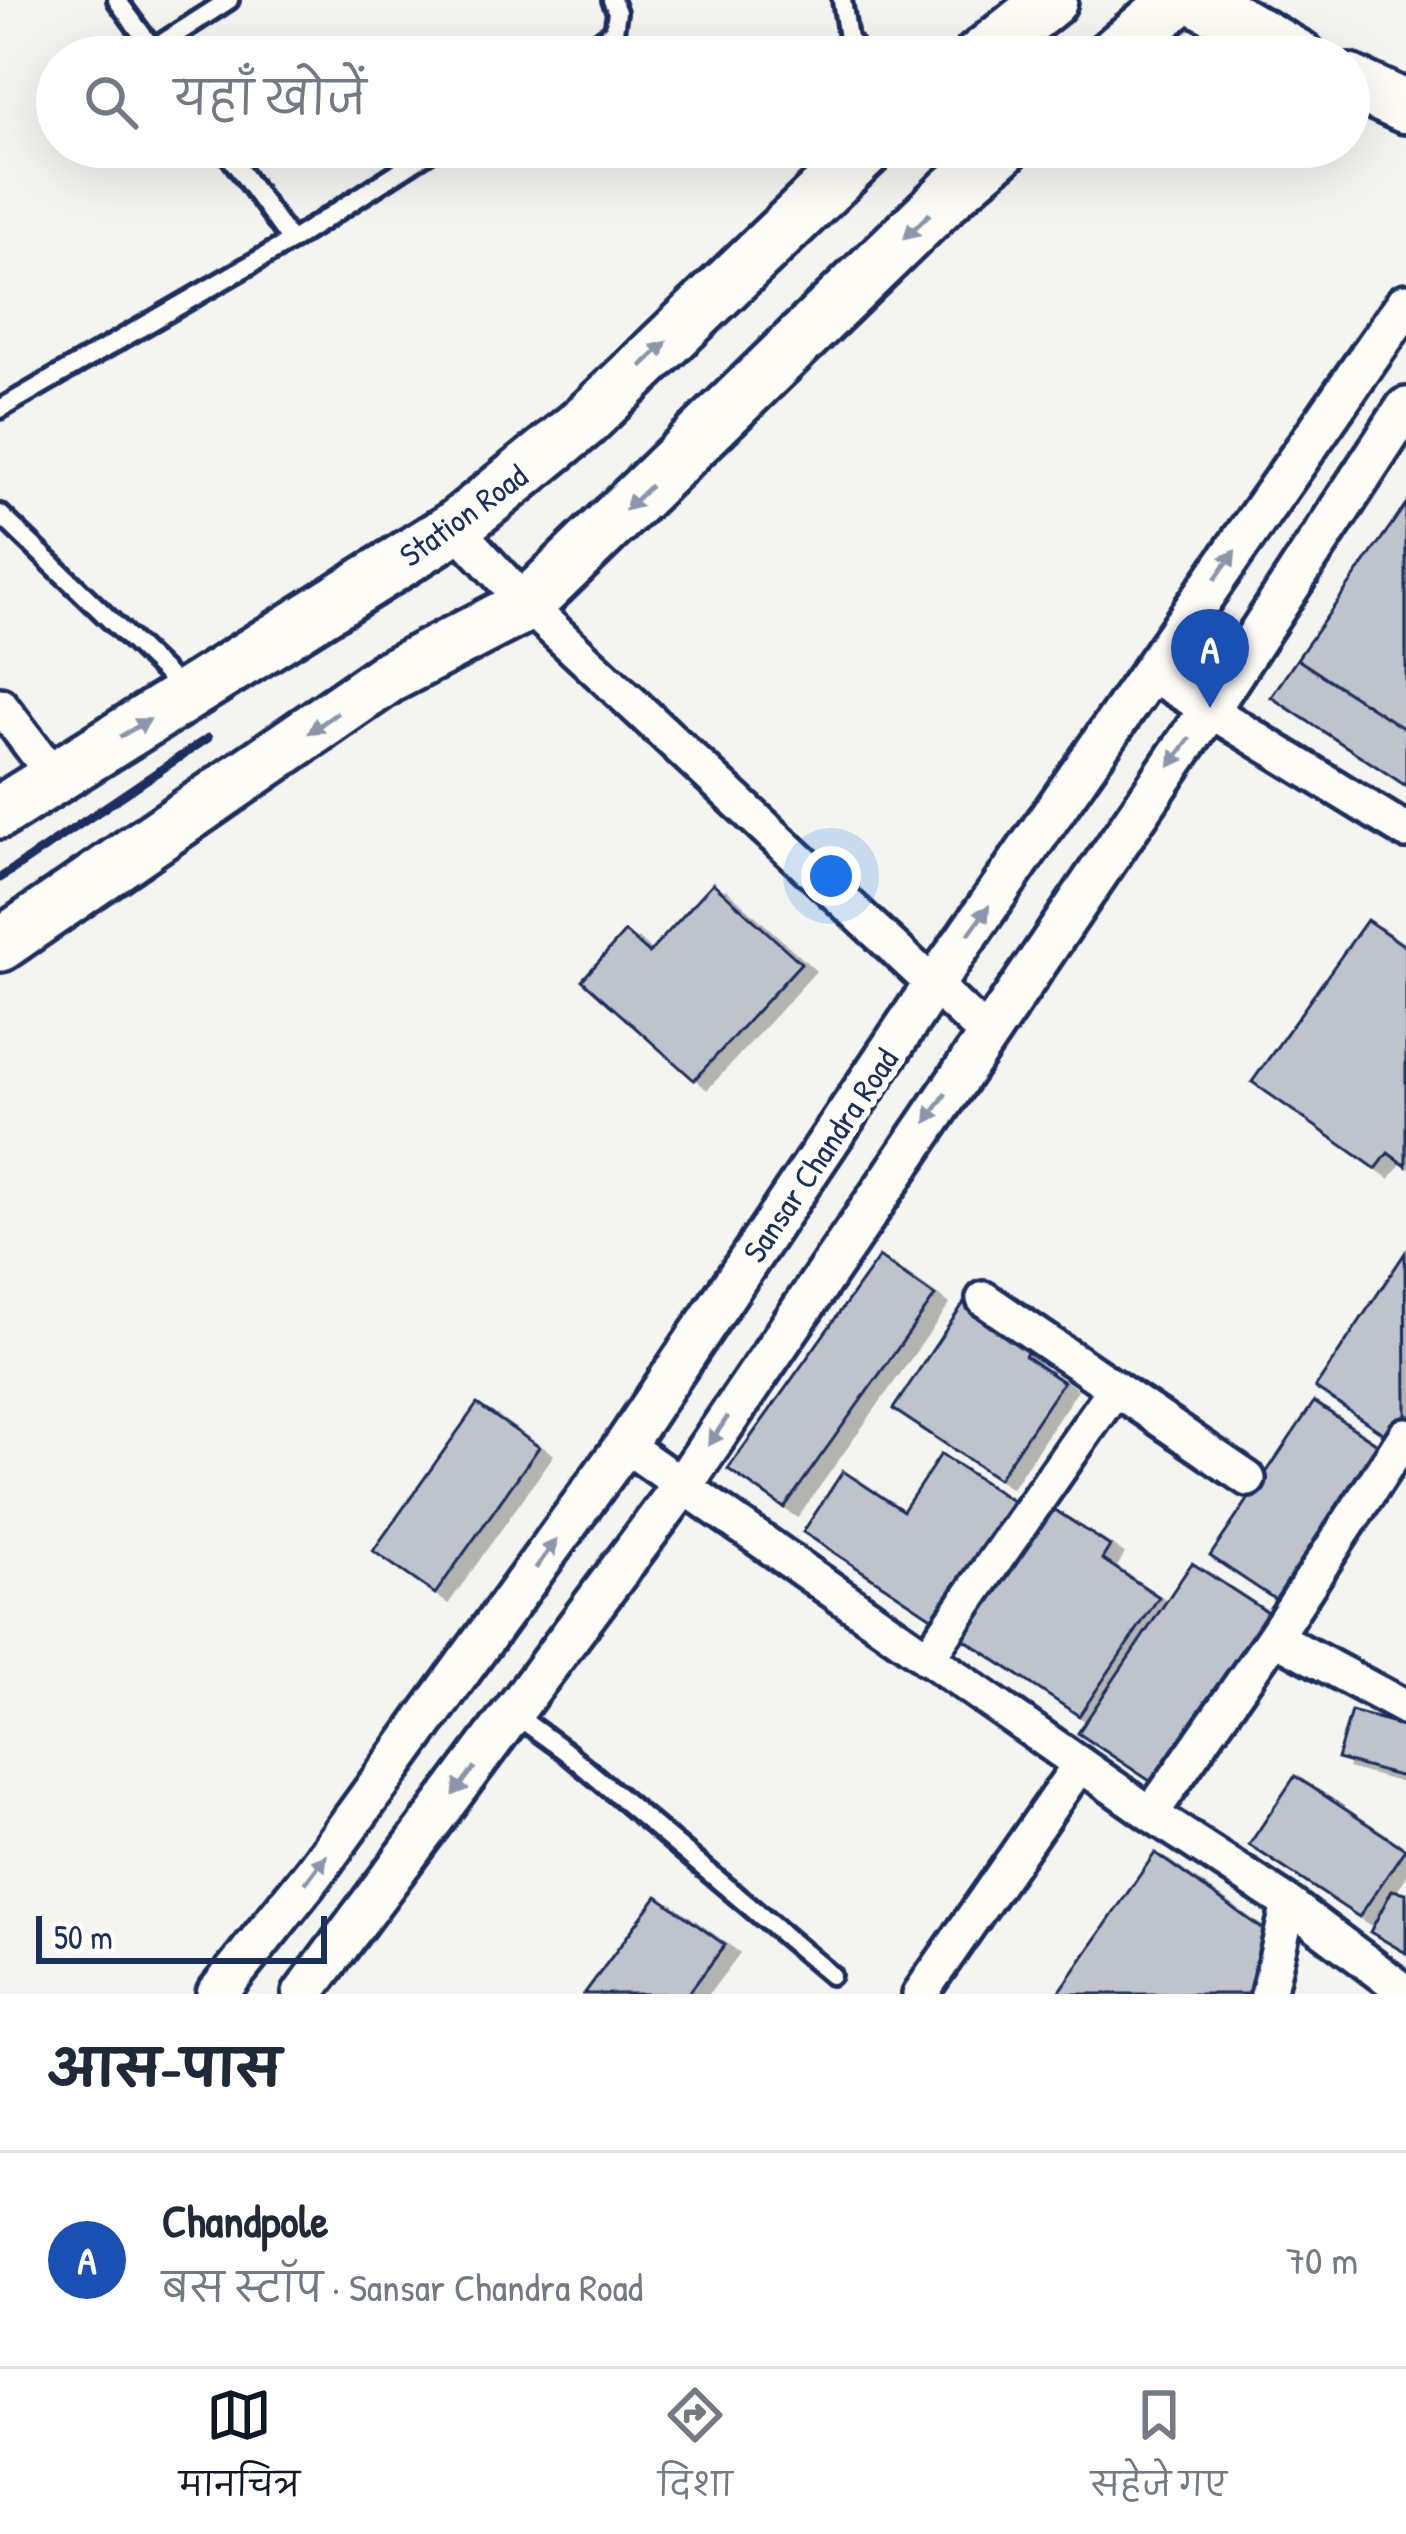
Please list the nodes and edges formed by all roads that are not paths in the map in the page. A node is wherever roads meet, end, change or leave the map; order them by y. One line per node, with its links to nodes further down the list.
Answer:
1 (117, 0): 8 (lane)
2 (229, 0): 9 (lane)
3 (612, 0): 10 (lane)
4 (842, 0): 11 (lane)
5 (1051, 0): 12 (main road)
6 (1178, 0): 13 (main road)
7 (1199, 0): 14 (main road)
8 (143, 36)
9 (179, 36)
10 (607, 36)
11 (848, 36)
12 (1006, 36)
13 (1135, 36)
14 (1262, 36)
15 (1370, 91): 16 (main road)
16 (1406, 107)
17 (238, 168): 21 (lane)
18 (404, 168): 21 (lane)
19 (848, 168): 26 (main road, Station Road, one-way to 19)
20 (980, 168): 27 (main road, one-way to 27)
21 (291, 241): 24 (lane)
22 (1406, 304): 28 (street, Sansar Chandra Road, one-way to 22)
23 (1406, 408): 31 (street)
24 (0, 409)
25 (0, 514): 29 (lane)
26 (454, 527): 27 (street); 29 (main road, Station Road)
27 (527, 605): 35 (main road, one-way to 35); 36 (street)
28 (1150, 674): 31 (street); 36 (street, Sansar Chandra Road, one-way to 28)
29 (190, 696): 32 (main road, Station Road, one-way to 29)
30 (0, 705): 32 (street)
31 (1210, 708): 34 (street); 37 (street, one-way to 37)
32 (54, 776): 33 (main road, Station Road)
33 (0, 812)
34 (1406, 831)
35 (0, 945)
36 (932, 987): 37 (street); 41 (street, Sansar Chandra Road)
37 (986, 1034): 43 (street, one-way to 43)
38 (984, 1299): 39 (street)
39 (1114, 1390): 42 (street); 45 (street)
40 (1406, 1435): 44 (street)
41 (626, 1445): 43 (street); 53 (street, Sansar Chandra Road, one-way to 41)
42 (1247, 1479)
43 (682, 1486): 45 (street); 47 (street)
44 (1274, 1637): 46 (street); 49 (street)
45 (927, 1658): 48 (street)
46 (1406, 1708)
47 (514, 1714): 51 (lane); 54 (street, one-way to 54)
48 (1080, 1764): 49 (street); 55 (street)
49 (1150, 1814): 50 (street)
50 (1289, 1904): 52 (street); 56 (street)
51 (831, 1975)
52 (1406, 1992)
53 (218, 1994)
54 (302, 1994)
55 (920, 1994)
56 (1268, 1994)

